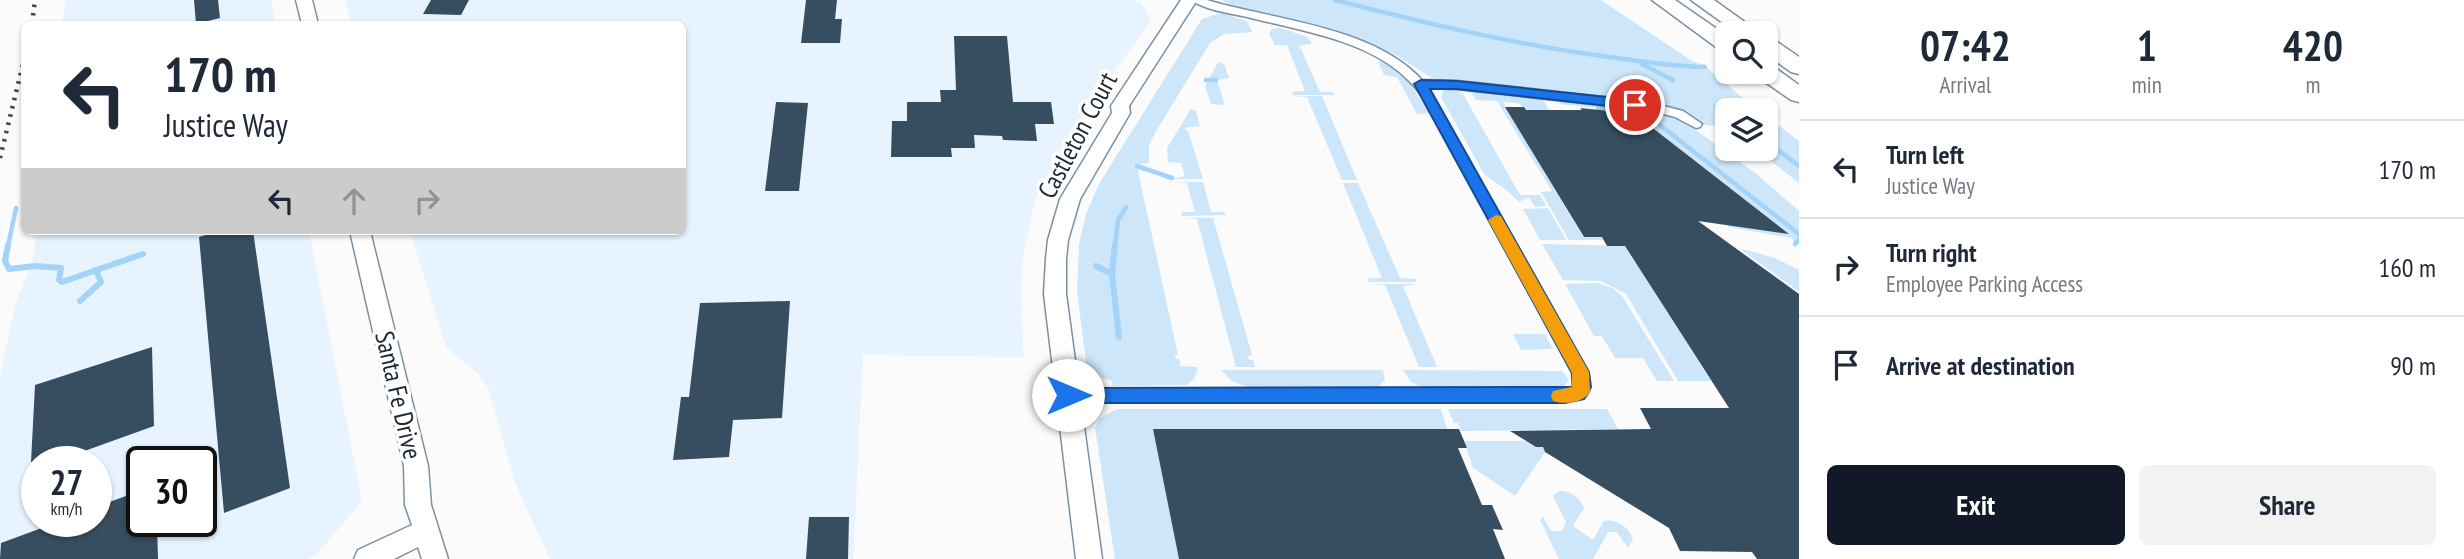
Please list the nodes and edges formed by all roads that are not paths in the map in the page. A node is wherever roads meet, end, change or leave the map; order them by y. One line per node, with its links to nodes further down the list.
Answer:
1 (304, 0): 6 (street)
2 (1189, 0): 16 (street, Castleton Court)
3 (1196, 0): 12 (street)
4 (1662, 0): 8 (highway)
5 (1701, 0): 7 (highway)
6 (309, 21)
7 (1732, 21)
8 (1715, 37)
9 (1778, 52): 10 (highway)
10 (1799, 66)
11 (1778, 80): 13 (highway)
12 (1421, 84): 14 (street); 16 (street)
13 (1799, 95)
14 (1696, 124)
15 (361, 235): 17 (street, Santa Fe Drive)
16 (1068, 395): 20 (street, Castleton Court)
17 (426, 531): 18 (street); 19 (street, Santa Fe Drive)
18 (367, 559)
19 (435, 559)
20 (1089, 559)

